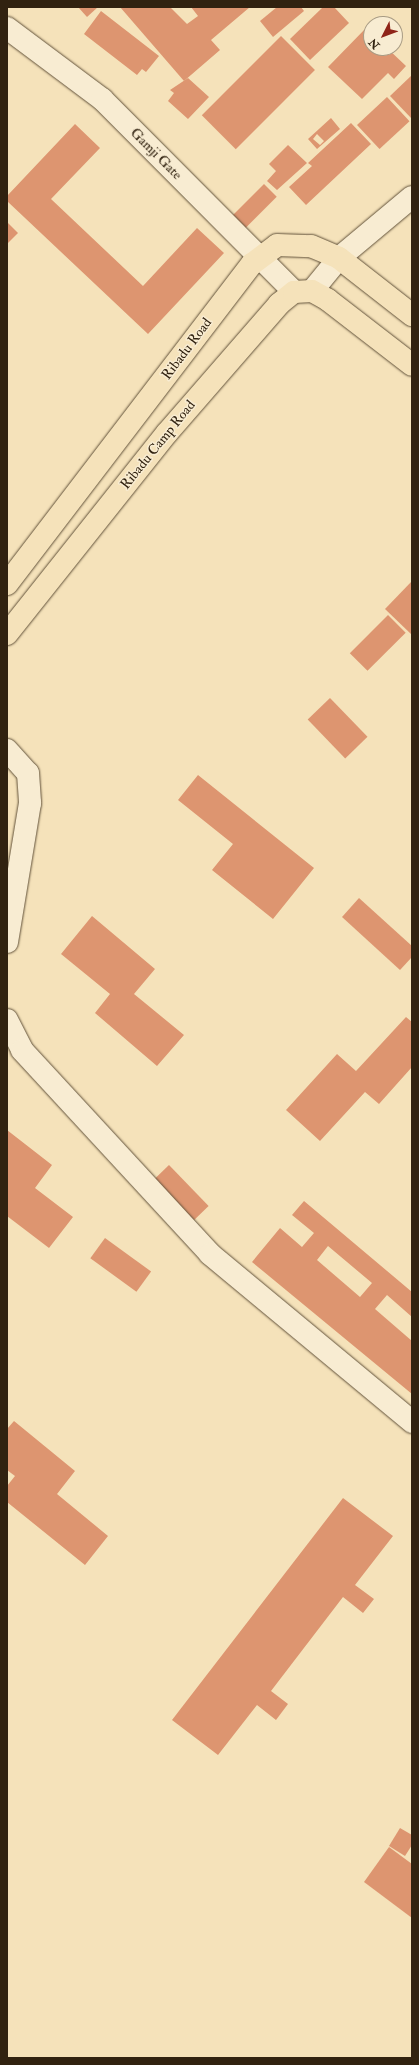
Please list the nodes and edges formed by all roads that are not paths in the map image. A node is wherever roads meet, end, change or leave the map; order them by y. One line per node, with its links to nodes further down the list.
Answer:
1 (7, 28): 3 (street, Gamji Gate)
2 (412, 197): 4 (street)
3 (258, 258): 4 (main road, Ribadu Road); 5 (street, Gamji Gate); 8 (main road, Ribadu Road)
4 (339, 258): 5 (street); 6 (main road, Ribadu Road)
5 (312, 294): 7 (main road); 9 (main road, Ribadu Camp Road)
6 (412, 315)
7 (412, 365)
8 (7, 584)
9 (7, 634)
10 (7, 750): 11 (street)
11 (7, 942)
12 (7, 1020): 13 (street)
13 (412, 1422)

